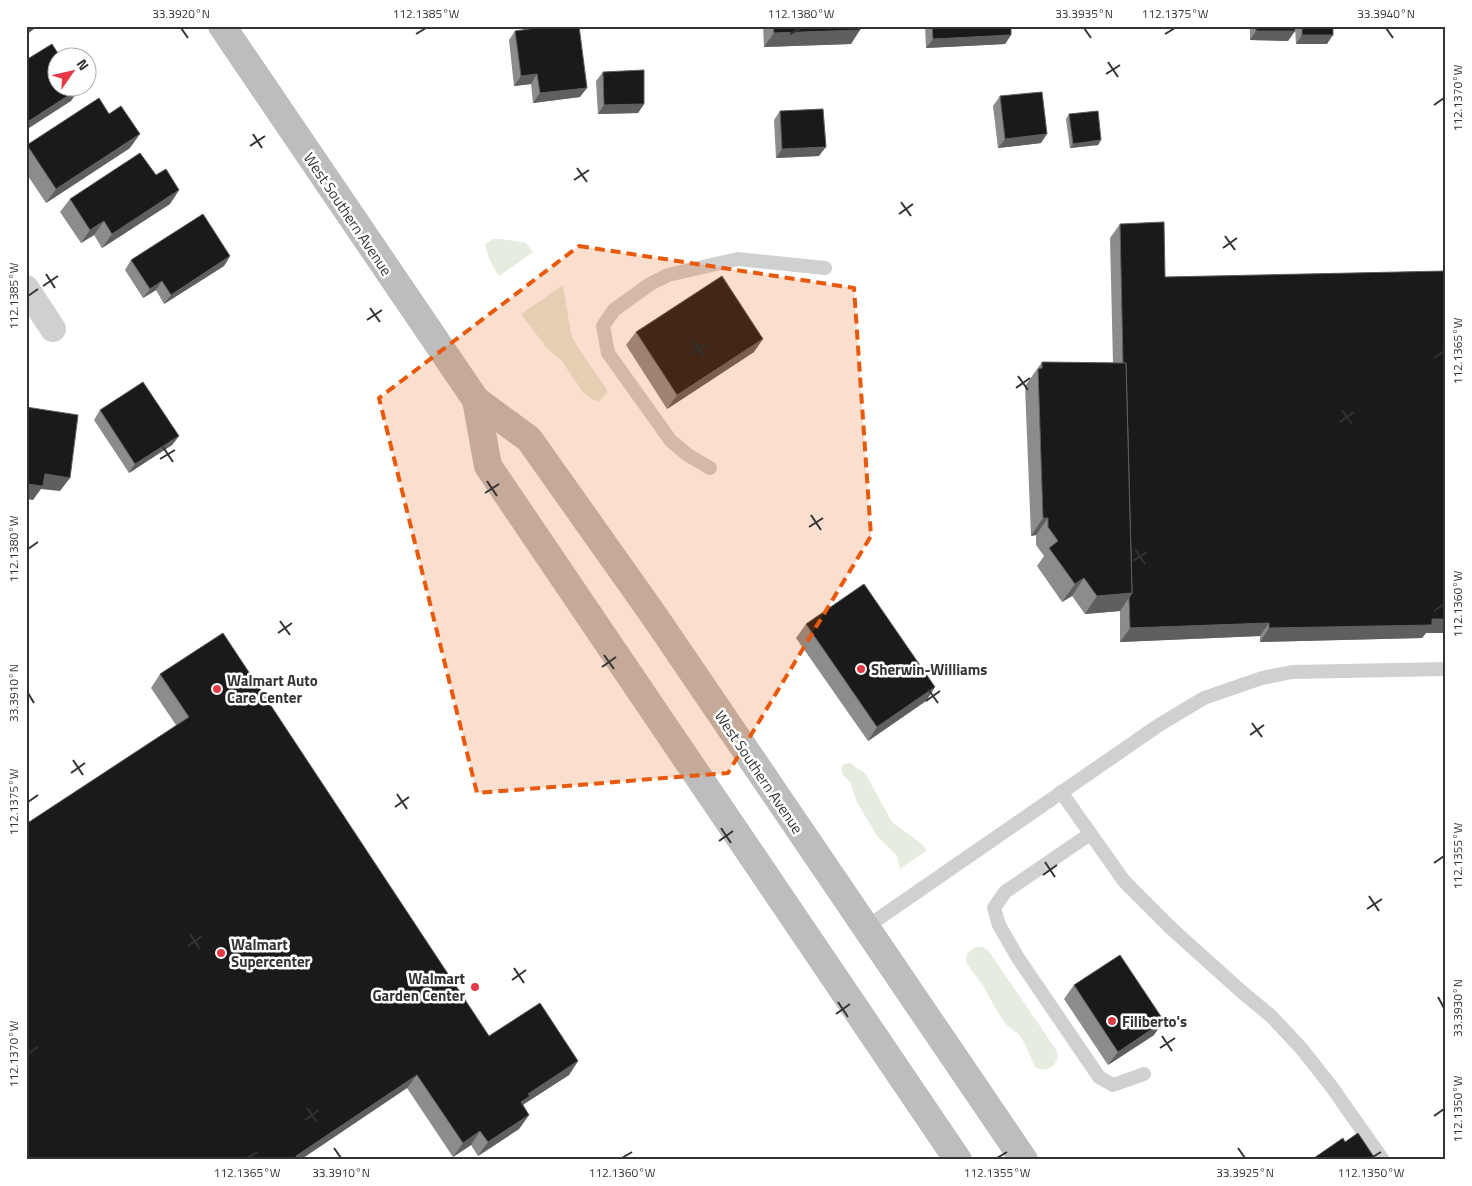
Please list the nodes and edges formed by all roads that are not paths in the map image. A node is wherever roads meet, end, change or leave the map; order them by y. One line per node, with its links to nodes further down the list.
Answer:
1 (222, 26): 5 (main road, West Southern Avenue)
2 (825, 268): 6 (lane)
3 (26, 288): 4 (street)
4 (53, 330)
5 (476, 400): 10 (main road, West Southern Avenue); 12 (main road, West Southern Avenue)
6 (710, 468)
7 (1446, 669): 8 (lane)
8 (1061, 792): 9 (lane); 10 (lane)
9 (1090, 834): 11 (lane); 14 (lane)
10 (865, 928): 13 (main road, West Southern Avenue)
11 (1144, 1074)
12 (958, 1160)
13 (1024, 1160)
14 (1383, 1160)

